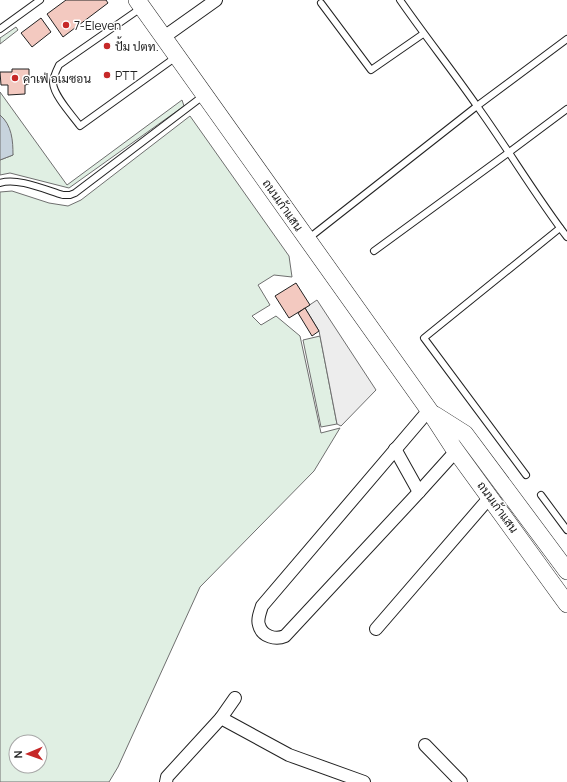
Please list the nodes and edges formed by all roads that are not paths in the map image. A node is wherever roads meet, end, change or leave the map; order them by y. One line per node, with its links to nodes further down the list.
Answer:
1 (40, 0): 6 (lane)
2 (216, 0): 8 (street)
3 (400, 0): 7 (lane)
4 (321, 3): 7 (lane)
5 (140, 4): 8 (main road, ถนนเก้าแสน); 10 (lane)
6 (0, 29)
7 (423, 34): 12 (lane)
8 (164, 37): 10 (main road, ถนนเก้าแสน)
9 (567, 39): 12 (lane)
10 (177, 56): 11 (main road, ถนนเก้าแสน)
11 (205, 95): 15 (lane); 18 (main road, ถนนเก้าแสน)
12 (477, 106): 14 (lane); 18 (lane)
13 (567, 109): 14 (lane)
14 (508, 153): 16 (lane); 19 (lane)
15 (0, 183)
16 (560, 228): 17 (lane); 23 (lane)
17 (567, 237)
18 (308, 239): 20 (main road, ถนนเก้าแสน)
19 (374, 251)
20 (429, 410): 21 (street); 22 (main road, ถนนเก้าแสน); 28 (main road, ถนนเก้าแสน)
21 (395, 449): 24 (street); 24 (street)
22 (456, 451): 24 (street); 26 (main road, ถนนเก้าแสน)
23 (526, 475)
24 (420, 492)
25 (541, 495): 27 (lane)
26 (490, 497): 29 (main road, ถนนเก้าแสน); 30 (street)
27 (567, 530)
28 (567, 571)
29 (567, 604)
30 (376, 629)
31 (235, 698): 32 (street)
32 (221, 718): 34 (street); 35 (street)
33 (425, 745): 36 (street)
34 (166, 782)
35 (364, 782)
36 (461, 782)

